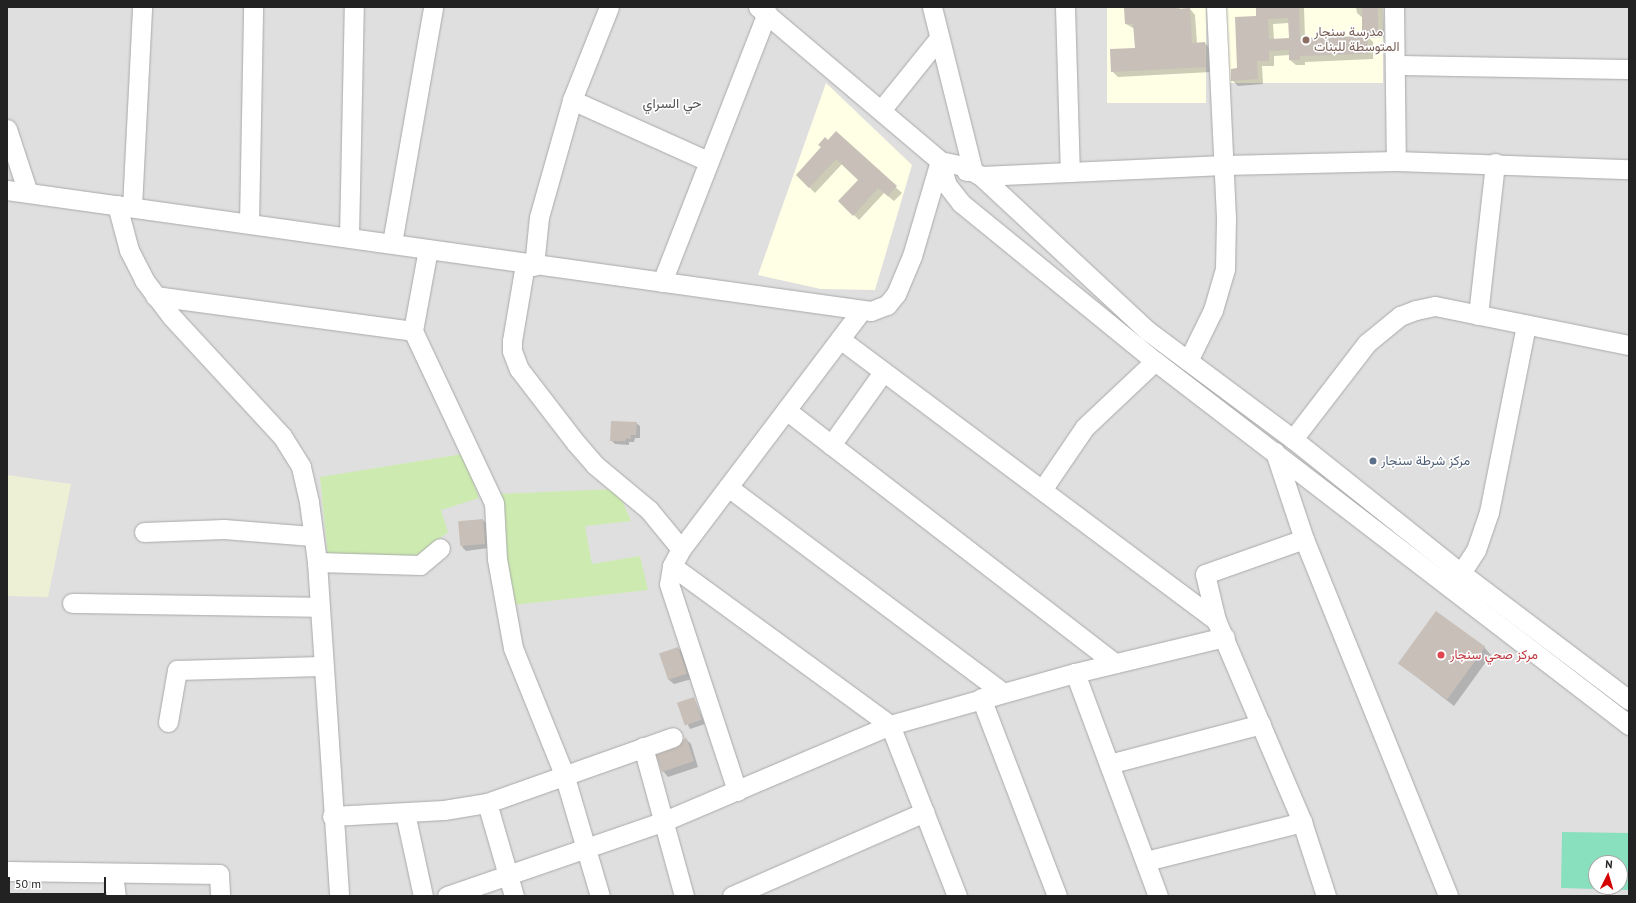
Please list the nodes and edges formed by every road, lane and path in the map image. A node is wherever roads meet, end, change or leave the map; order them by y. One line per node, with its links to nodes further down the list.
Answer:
1 (142, 7): 28 (street)
2 (253, 7): 29 (street)
3 (354, 7): 30 (street)
4 (433, 7): 31 (street)
5 (609, 7): 14 (street)
6 (932, 7): 11 (street)
7 (1065, 7): 23 (street)
8 (1216, 7): 21 (street)
9 (1394, 7): 12 (street)
10 (762, 10): 15 (street); 17 (street)
11 (939, 38): 15 (street); 24 (street)
12 (1395, 65): 13 (street); 19 (street)
13 (1629, 69)
14 (572, 100): 17 (street); 33 (street)
15 (882, 109): 18 (street)
16 (7, 129): 26 (street)
17 (708, 161): 34 (street)
18 (940, 161): 24 (street); 27 (street); 36 (street)
19 (1396, 161): 20 (street); 21 (street)
20 (1495, 163): 22 (street); 37 (street)
21 (1224, 165): 23 (street); 43 (street)
22 (1629, 169)
23 (1070, 172): 24 (street)
24 (977, 173): 27 (street); 43 (street)
25 (7, 190): 26 (street)
26 (28, 193): 28 (street)
27 (954, 196): 42 (street)
28 (124, 206): 29 (street); 35 (street)
29 (249, 223): 30 (street)
30 (350, 237): 31 (street)
31 (392, 243): 32 (street)
32 (428, 249): 33 (street); 39 (street)
33 (530, 265): 34 (street); 55 (street)
34 (662, 282): 36 (street)
35 (155, 296): 39 (street); 52 (street)
36 (861, 311): 40 (street)
37 (1478, 315): 38 (street); 46 (street)
38 (1526, 324): 41 (street); 58 (street)
39 (413, 330): 76 (street)
40 (840, 339): 44 (street); 45 (street)
41 (1629, 345)
42 (1155, 361): 48 (street); 50 (street)
43 (1188, 361): 46 (street)
44 (883, 372): 47 (street); 50 (street)
45 (786, 410): 47 (street); 49 (street)
46 (1293, 439): 58 (street)
47 (831, 445): 63 (street)
48 (1275, 452): 53 (street); 71 (street)
49 (728, 487): 55 (street); 66 (street)
50 (1042, 490): 61 (street)
51 (144, 532): 52 (street)
52 (312, 536): 56 (street)
53 (1304, 539): 61 (street); 102 (street)
54 (440, 548): 56 (street)
55 (681, 548): 57 (street)
56 (317, 562): 60 (street)
57 (672, 566): 72 (street); 77 (street)
58 (1461, 573): 68 (street)
59 (72, 603): 60 (street)
60 (320, 607): 64 (street)
61 (1216, 620): 62 (street)
62 (1225, 637): 63 (street); 70 (street)
63 (1116, 663): 65 (street)
64 (322, 666): 69 (street); 81 (street)
65 (1075, 673): 66 (street); 75 (street)
66 (1002, 692): 67 (street)
67 (981, 698): 72 (street); 99 (street)
68 (1629, 700)
69 (168, 722)
70 (1261, 724): 75 (street); 83 (street)
71 (1629, 724)
72 (890, 725): 77 (street); 79 (street)
73 (673, 737): 74 (street)
74 (643, 747): 76 (street); 82 (street)
75 (1110, 764): 85 (street)
76 (564, 774): 78 (street); 84 (street)
77 (738, 791): 82 (street)
78 (487, 803): 80 (street); 88 (street)
79 (924, 812): 97 (street); 98 (street)
80 (405, 813): 81 (street); 92 (street)
81 (332, 816): 91 (street)
82 (662, 822): 84 (street); 96 (street)
83 (1302, 822): 85 (street); 101 (street)
84 (586, 849): 88 (street); 95 (street)
85 (1146, 861): 100 (street)
86 (7, 871): 87 (street)
87 (113, 873): 89 (street); 90 (street)
88 (508, 877): 93 (street); 94 (street)
89 (116, 896)
90 (220, 896)
91 (339, 896)
92 (423, 896)
93 (447, 896)
94 (514, 896)
95 (600, 896)
96 (684, 896)
97 (732, 896)
98 (957, 896)
99 (1057, 896)
100 (1158, 896)
101 (1326, 896)
102 (1448, 896)

